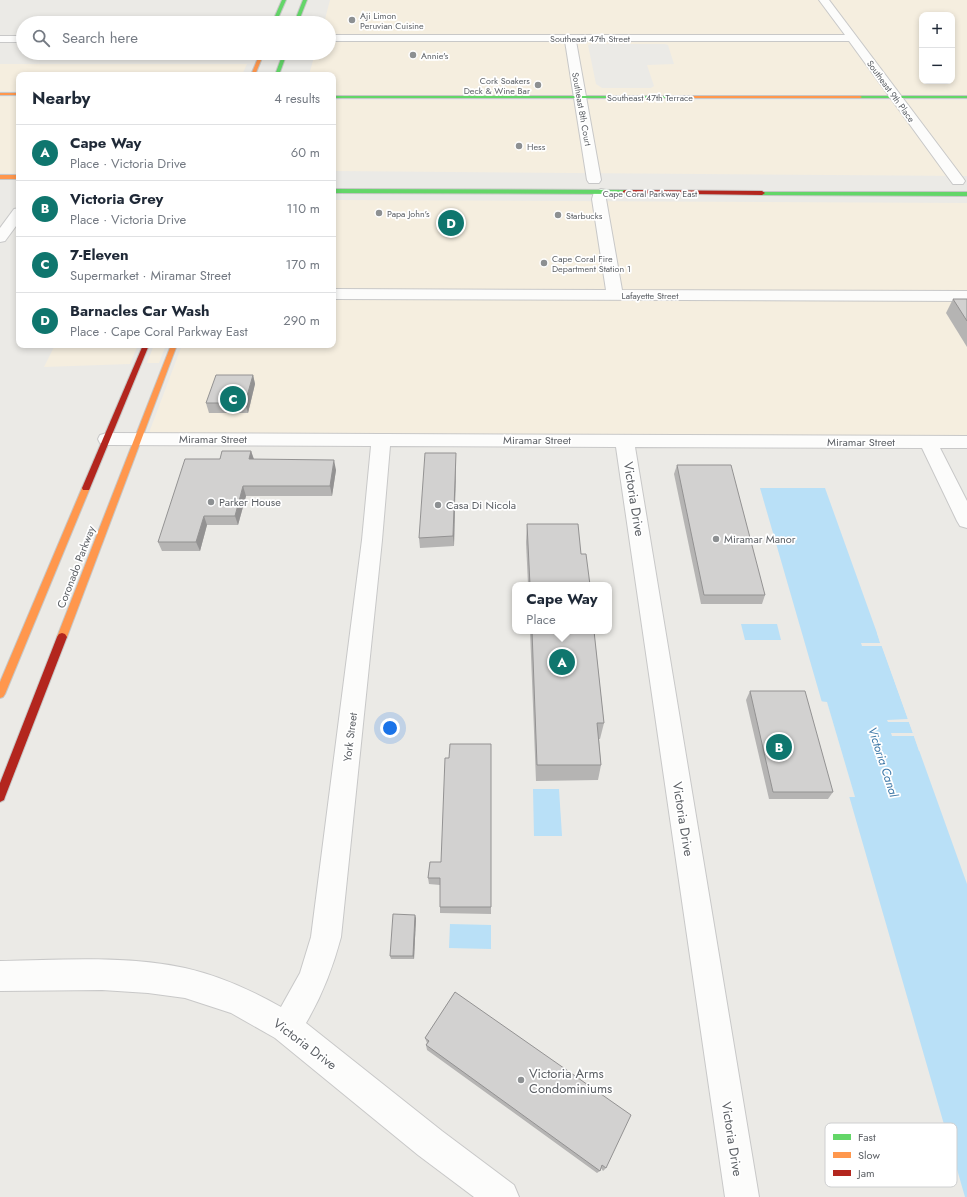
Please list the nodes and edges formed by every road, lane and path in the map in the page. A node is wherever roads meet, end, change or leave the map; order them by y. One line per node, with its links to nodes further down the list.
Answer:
1 (284, 0): 6 (street)
2 (298, 0): 5 (street)
3 (305, 0): 5 (street)
4 (824, 0): 9 (street, Southeast 9th Place)
5 (300, 13): 7 (street)
6 (277, 16)
7 (299, 16)
8 (336, 38): 12 (street, Southeast 47th Street)
9 (851, 38): 12 (street, Southeast 47th Street); 21 (street, Southeast 9th Place)
10 (0, 39): 11 (street)
11 (16, 39)
12 (570, 39): 20 (street, Southeast 8th Court)
13 (259, 60): 15 (street)
14 (282, 60): 16 (street)
15 (254, 72)
16 (278, 72)
17 (0, 94): 18 (street)
18 (16, 94)
19 (336, 97): 20 (street, Southeast 47th Terrace)
20 (580, 97): 21 (street, Southeast 47th Terrace); 27 (street, Southeast 8th Court)
21 (896, 97): 22 (street, Southeast 47th Terrace); 26 (street, Southeast 9th Place)
22 (967, 97)
23 (0, 177): 24 (street)
24 (16, 177)
25 (942, 181): 26 (street)
26 (963, 181): 31 (street)
27 (596, 183): 28 (street); 30 (street, Cape Coral Parkway East); 30 (street); 31 (street, Cape Coral Parkway East); 36 (street, Southeast 8th Court)
28 (720, 183)
29 (336, 191): 30 (street, Cape Coral Parkway East)
30 (455, 192)
31 (832, 194): 32 (street, Cape Coral Parkway East)
32 (967, 194)
33 (16, 216): 34 (street)
34 (0, 238)
35 (336, 294): 36 (street, Lafayette Street)
36 (615, 295): 37 (street, Lafayette Street)
37 (967, 296)
38 (145, 348): 40 (street, Coronado Parkway)
39 (173, 348): 41 (street, Coronado Parkway)
40 (107, 439): 41 (street, Miramar Street); 47 (street, Coronado Parkway)
41 (138, 439): 42 (street, Miramar Street); 48 (street, Coronado Parkway)
42 (381, 439): 43 (street, Miramar Street); 50 (street, York Street)
43 (625, 440): 44 (street, Miramar Street); 52 (street, Victoria Drive)
44 (928, 442): 45 (street, Miramar Street); 46 (street)
45 (967, 442)
46 (967, 521)
47 (0, 694)
48 (0, 797)
49 (0, 976): 50 (street, Victoria Drive)
50 (286, 1027): 51 (street, Victoria Drive)
51 (502, 1197)
52 (742, 1197)

